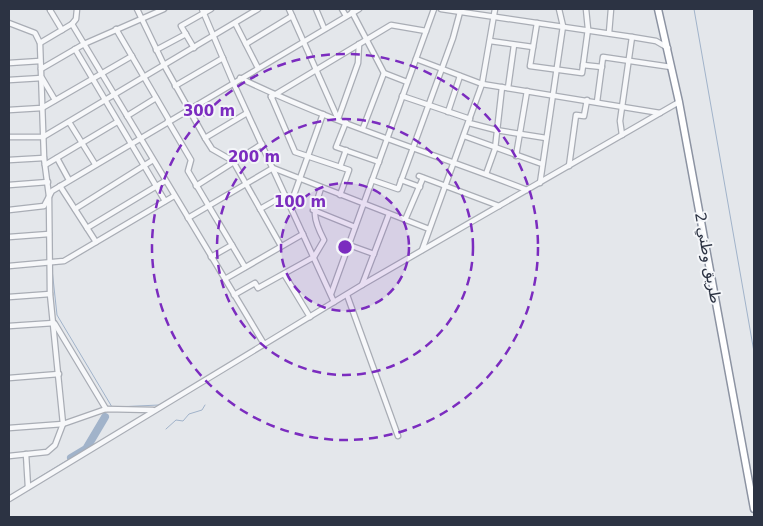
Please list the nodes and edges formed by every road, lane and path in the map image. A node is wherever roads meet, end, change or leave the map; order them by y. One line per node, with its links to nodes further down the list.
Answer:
1 (77, 9): 28 (street)
2 (137, 9): 24 (street)
3 (164, 9): 24 (street)
4 (211, 9): 18 (street)
5 (258, 9): 26 (street)
6 (289, 9): 21 (street)
7 (316, 9): 30 (street)
8 (342, 9): 22 (street)
9 (359, 9): 19 (street)
10 (434, 9): 35 (street)
11 (441, 9): 20 (street)
12 (496, 9): 23 (street)
13 (559, 9): 29 (street)
14 (586, 9): 33 (street)
15 (611, 9): 36 (street)
16 (658, 9): 31 (highway, طريق وطني 2)
17 (50, 10): 34 (street)
18 (203, 11): 37 (street); 38 (street)
19 (352, 12): 22 (street); 40 (street)
20 (460, 12): 23 (street); 66 (street)
21 (292, 16): 41 (street); 46 (street)
22 (346, 16): 30 (street)
23 (494, 17): 27 (street); 43 (street)
24 (141, 19): 32 (street); 53 (street)
25 (9, 23): 44 (street)
26 (235, 23): 38 (street); 46 (street)
27 (537, 23): 29 (street); 49 (street)
28 (72, 24): 34 (street); 45 (street)
29 (563, 26): 33 (street); 68 (street)
30 (324, 28): 41 (street)
31 (662, 28): 42 (street); 51 (highway, طريق وطني 2)
32 (116, 29): 45 (street); 54 (street)
33 (588, 29): 36 (street); 61 (street)
34 (62, 30): 44 (street)
35 (426, 31): 40 (street); 56 (street)
36 (609, 33): 39 (street)
37 (186, 34): 50 (street); 53 (street)
38 (214, 36): 50 (street); 55 (street)
39 (632, 37): 42 (street); 58 (street)
40 (366, 40): 47 (street); 70 (street)
41 (303, 41): 64 (street); 67 (street)
42 (656, 41): 51 (street)
43 (490, 42): 48 (street); 79 (street)
44 (40, 43): 57 (street)
45 (84, 44): 52 (street); 69 (street)
46 (246, 44): 64 (street)
47 (359, 44): 67 (street); 104 (street)
48 (514, 45): 49 (street); 81 (street)
49 (533, 47): 68 (street)
50 (194, 48): 60 (street)
51 (668, 48): 63 (highway, طريق وطني 2)
52 (75, 49): 65 (street); 75 (street)
53 (156, 50): 60 (street)
54 (132, 56): 69 (street); 73 (street)
55 (223, 58): 77 (street); 80 (street)
56 (416, 59): 66 (street); 78 (street)
57 (40, 61): 59 (street); 65 (street)
58 (629, 62): 62 (street); 63 (street); 95 (street)
59 (9, 63)
60 (164, 65): 73 (street); 80 (street)
61 (583, 65): 62 (street); 68 (street)
62 (602, 67): 92 (street)
63 (672, 67): 93 (highway, طريق وطني 2)
64 (258, 68): 74 (street)
65 (41, 69): 72 (street)
66 (442, 69): 71 (street); 94 (street)
67 (316, 70): 83 (street); 104 (street)
68 (556, 70): 84 (street)
69 (102, 73): 75 (street); 86 (street)
70 (384, 73): 78 (street); 110 (street)
71 (460, 76): 79 (street); 99 (street)
72 (42, 78): 76 (street); 89 (street); 96 (street)
73 (144, 78): 86 (street); 88 (street)
74 (240, 78): 77 (street); 85 (street)
75 (92, 79): 89 (street); 91 (street)
76 (9, 80)
77 (233, 82): 97 (street); 100 (street)
78 (407, 82): 87 (street)
79 (482, 84): 81 (street); 106 (street)
80 (175, 86): 97 (street)
81 (505, 87): 82 (street); 111 (street)
82 (527, 91): 84 (street); 112 (street)
83 (277, 94): 85 (street); 102 (street)
84 (552, 94): 90 (street); 120 (street)
85 (271, 95): 127 (street)
86 (115, 96): 91 (street); 103 (street)
87 (402, 96): 94 (street); 119 (street)
88 (156, 98): 103 (street); 105 (street)
89 (55, 100): 96 (street)
90 (587, 100): 92 (street); 140 (street)
91 (105, 101): 107 (street); 108 (street)
92 (597, 102): 95 (street)
93 (679, 102): 101 (street); 217 (highway, طريق وطني 2)
94 (428, 104): 99 (street); 124 (street)
95 (622, 107): 101 (street); 113 (street)
96 (42, 108): 98 (street); 116 (street)
97 (188, 109): 105 (street); 118 (street)
98 (9, 110)
99 (448, 112): 106 (street)
100 (247, 113): 118 (street); 123 (street)
101 (661, 113): 113 (street)
102 (323, 114): 104 (street); 127 (street)
103 (127, 116): 117 (street)
104 (338, 119): 109 (street)
105 (169, 121): 117 (street); 155 (street)
106 (469, 121): 111 (street); 114 (street)
107 (69, 122): 116 (street); 121 (street)
108 (117, 122): 121 (street); 122 (street)
109 (346, 122): 110 (street); 126 (street)
110 (362, 128): 119 (street)
111 (496, 130): 112 (street); 125 (street)
112 (520, 134): 120 (street); 128 (street)
113 (622, 135): 140 (street)
114 (464, 136): 125 (street); 135 (street)
115 (9, 137): 116 (street)
116 (43, 137): 129 (street)
117 (140, 138): 122 (street); 132 (street)
118 (205, 138): 133 (street)
119 (387, 138): 124 (street); 134 (street)
120 (546, 138): 137 (street)
121 (82, 143): 130 (street); 136 (street)
122 (130, 144): 136 (street); 139 (street)
123 (262, 144): 133 (street); 142 (street)
124 (413, 146): 135 (street); 147 (street)
125 (495, 149): 128 (street); 143 (street)
126 (346, 150): 134 (street); 141 (street)
127 (308, 156): 141 (street); 145 (street)
128 (516, 156): 137 (street)
129 (44, 158): 131 (street); 138 (street)
130 (57, 158): 138 (street); 144 (street)
131 (9, 160)
132 (153, 160): 139 (street); 148 (street)
133 (233, 161): 151 (street); 155 (street)
134 (378, 162): 146 (street)
135 (455, 162): 143 (street); 156 (street)
136 (96, 164): 144 (street)
137 (542, 164): 150 (street)
138 (45, 165): 149 (street)
139 (144, 166): 154 (street); 169 (street)
140 (568, 166): 150 (street)
141 (340, 167): 160 (street)
142 (273, 168): 145 (street); 151 (street); 163 (street)
143 (486, 174): 159 (street)
144 (69, 180): 153 (street)
145 (299, 180): 158 (street); 167 (street)
146 (372, 180): 147 (street); 165 (street)
147 (401, 180): 157 (street)
148 (165, 181): 154 (street); 162 (street)
149 (48, 182): 152 (street); 161 (street)
150 (540, 183): 159 (street)
151 (246, 184): 166 (street); 170 (street)
152 (9, 185)
153 (60, 186): 161 (street); 169 (street)
154 (156, 186): 164 (street); 177 (street)
155 (196, 186): 166 (street)
156 (446, 186): 157 (street); 168 (street); 178 (street)
157 (420, 187): 175 (street)
158 (321, 188): 160 (street); 172 (street)
159 (527, 190): 168 (street)
160 (340, 195): 165 (street)
161 (49, 196): 171 (street); 179 (street)
162 (174, 196): 164 (street); 174 (street)
163 (285, 196): 167 (street); 170 (street)
164 (166, 201): 182 (street)
165 (363, 204): 173 (street); 176 (street)
166 (208, 206): 174 (street); 183 (street)
167 (290, 206): 180 (street)
168 (499, 206): 186 (street)
169 (75, 209): 177 (street)
170 (260, 209): 185 (street)
171 (9, 210)
172 (313, 210): 176 (street); 188 (street)
173 (389, 214): 175 (street); 187 (street)
174 (188, 218): 189 (street)
175 (405, 220): 178 (street)
176 (355, 227): 184 (street)
177 (87, 228): 182 (street)
178 (429, 229): 186 (street)
179 (49, 234): 181 (street); 190 (street)
180 (303, 234): 185 (street); 188 (street)
181 (9, 237)
182 (96, 242): 190 (street)
183 (232, 245): 189 (street); 192 (street)
184 (349, 245): 187 (street); 197 (street)
185 (281, 246): 192 (street)
186 (422, 250): 195 (street)
187 (374, 254): 195 (street)
188 (314, 257): 193 (street); 197 (street)
189 (211, 258): 194 (street)
190 (50, 263): 191 (street); 196 (street)
191 (9, 266)
192 (245, 267): 194 (street)
193 (284, 274): 198 (street); 202 (street)
194 (225, 279): 198 (street)
195 (362, 285): 199 (street)
196 (50, 294): 200 (street); 203 (street)
197 (331, 294): 201 (street)
198 (234, 295): 205 (street)
199 (347, 295): 201 (street); 212 (street)
200 (9, 297)
201 (334, 302): 202 (street)
202 (310, 317): 205 (street)
203 (54, 323): 204 (street); 206 (street); 208 (street)
204 (9, 326)
205 (264, 344): 209 (street)
206 (59, 374): 207 (street); 210 (street)
207 (9, 378)
208 (106, 409): 209 (street); 210 (street)
209 (155, 410): 215 (street)
210 (63, 424): 211 (street); 213 (street)
211 (9, 428)
212 (398, 436)
213 (26, 454): 214 (street); 215 (street)
214 (9, 456)
215 (28, 487): 216 (street)
216 (9, 499)
217 (754, 509)

